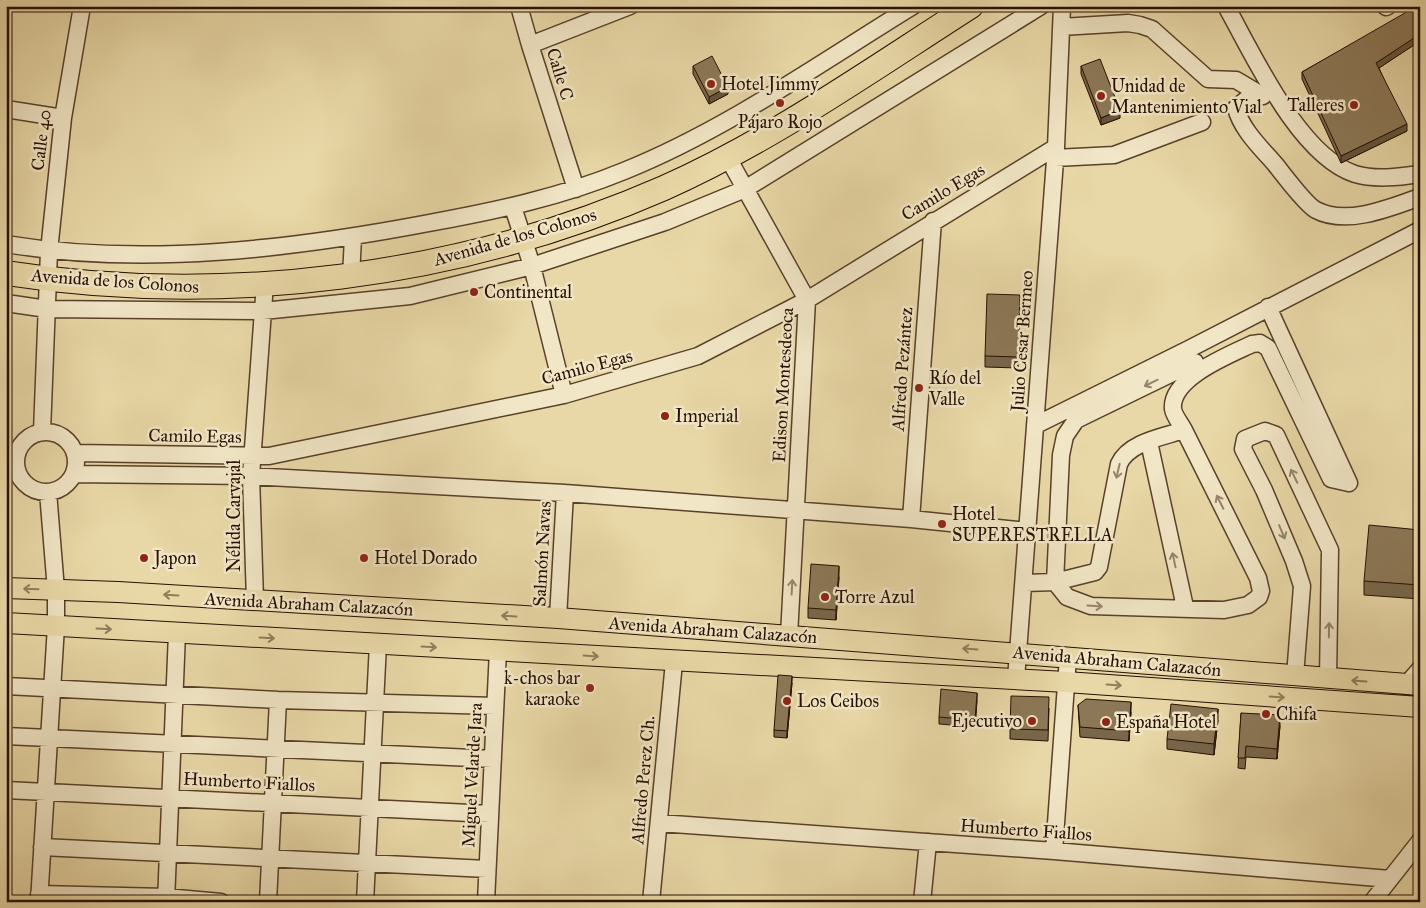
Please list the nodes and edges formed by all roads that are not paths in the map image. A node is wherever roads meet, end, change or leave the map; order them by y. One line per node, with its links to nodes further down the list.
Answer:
1 (82, 6): 14 (street, Calle 40)
2 (519, 6): 10 (street)
3 (630, 6): 10 (street, Calle C)
4 (914, 6): 19 (street)
5 (971, 6): 17 (highway, Avenida de los Colonos)
6 (1041, 6): 20 (street)
7 (1062, 6): 9 (street, Julio Cesar Bermeo)
8 (1226, 6): 12 (street)
9 (1062, 27): 11 (street); 16 (street, Julio Cesar Bermeo)
10 (530, 45): 19 (street, Calle C)
11 (1255, 92): 12 (street); 21 (street)
12 (1282, 107): 18 (street)
13 (6, 109): 14 (street)
14 (63, 118): 28 (street, Calle 40)
15 (1202, 122): 16 (street)
16 (1056, 152): 23 (street, Camilo Egas); 41 (street, Julio Cesar Bermeo)
17 (727, 156): 20 (street, Edison Montesdeoca); 26 (highway, Avenida de los Colonos)
18 (1420, 174)
19 (576, 189): 22 (street)
20 (745, 189): 29 (street); 34 (street, Edison Montesdeoca)
21 (1420, 197)
22 (513, 207): 25 (street); 26 (street)
23 (933, 221): 34 (street, Camilo Egas); 55 (street, Alfredo Pezántez)
24 (1420, 230): 36 (street)
25 (353, 238): 28 (street); 31 (street)
26 (522, 239): 29 (street); 31 (highway, Avenida de los Colonos)
27 (6, 244): 28 (street)
28 (49, 251): 32 (street, Calle 40)
29 (532, 266): 38 (street); 40 (street)
30 (6, 273): 32 (highway, Avenida de los Colonos)
31 (351, 276): 33 (highway, Avenida de los Colonos)
32 (48, 280): 33 (highway, Avenida de los Colonos); 37 (street, Calle 40)
33 (265, 282): 38 (street, Nélida Carvajal)
34 (807, 300): 40 (street, Camilo Egas); 54 (street, Edison Montesdeoca)
35 (6, 303): 37 (street)
36 (1268, 307): 39 (street); 39 (street)
37 (47, 309): 38 (street); 43 (street, Calle 40)
38 (263, 311): 48 (street, Nélida Carvajal)
39 (1194, 360): 41 (street); 42 (street); 57 (street, one-way to 57)
40 (564, 395): 48 (street, Camilo Egas)
41 (1036, 425): 56 (street, Julio Cesar Bermeo)
42 (1184, 430): 45 (street); 62 (street, one-way to 42)
43 (42, 432): 46 (street); 47 (street)
44 (6, 440): 46 (street)
45 (1149, 442): 57 (street, one-way to 57); 62 (street, one-way to 45)
46 (23, 443): 49 (street)
47 (75, 453): 48 (street, Camilo Egas); 50 (street)
48 (253, 457): 51 (street, Nélida Carvajal)
49 (12, 471): 52 (street)
50 (74, 474): 51 (street); 52 (street)
51 (251, 476): 53 (street); 61 (street, Nélida Carvajal)
52 (48, 492): 60 (street)
53 (565, 493): 54 (street); 63 (street, Salmón Navas)
54 (796, 510): 55 (street); 67 (street, Edison Montesdeoca, one-way to 54)
55 (911, 519): 56 (street)
56 (1028, 531): 58 (street, Julio Cesar Bermeo)
57 (1055, 582): 58 (street); 62 (street, one-way to 62)
58 (1024, 583): 70 (street, Julio Cesar Bermeo)
59 (6, 588): 60 (main road, Avenida Abraham Calazacón, one-way to 59)
60 (56, 590): 61 (main road, Avenida Abraham Calazacón, one-way to 60); 65 (street)
61 (254, 600): 63 (main road, Avenida Abraham Calazacón, one-way to 61)
62 (1185, 607)
63 (558, 618): 67 (main road, Avenida Abraham Calazacón)
64 (6, 623): 65 (main road, Avenida Abraham Calazacón)
65 (56, 626): 66 (main road, Avenida Abraham Calazacón, one-way to 66); 79 (street)
66 (176, 633): 68 (main road, Avenida Abraham Calazacón, one-way to 68); 80 (street)
67 (789, 636): 70 (main road, Avenida Abraham Calazacón, one-way to 67)
68 (378, 644): 69 (main road, Avenida Abraham Calazacón, one-way to 69); 82 (street)
69 (498, 650): 72 (main road, Avenida Abraham Calazacón, one-way to 72); 83 (street, Miguel Velarde Jara)
70 (1018, 652): 71 (main road, Avenida Abraham Calazacón); 74 (street, Julio Cesar Bermeo)
71 (1068, 657): 73 (main road, Avenida Abraham Calazacón); 77 (street)
72 (674, 662): 74 (main road, Avenida Abraham Calazacón); 97 (street, Alfredo Perez Ch.)
73 (1296, 676): 75 (main road, Avenida Abraham Calazacón); 75 (street, one-way to 73)
74 (1016, 679): 77 (main road, Avenida Abraham Calazacón)
75 (1328, 679): 76 (main road, Avenida Abraham Calazacón, one-way to 75)
76 (1416, 679)
77 (1066, 682): 84 (main road, Avenida Abraham Calazacón, one-way to 84); 101 (street)
78 (6, 686): 79 (street)
79 (52, 688): 80 (street); 86 (street)
80 (174, 695): 81 (street); 87 (street)
81 (278, 700): 82 (street); 88 (street)
82 (375, 702): 83 (street); 89 (street)
83 (495, 706): 90 (street, Miguel Velarde Jara)
84 (1420, 707)
85 (6, 736): 86 (street)
86 (49, 737): 87 (street); 92 (street)
87 (172, 743): 88 (street); 93 (street)
88 (275, 748): 89 (street); 94 (street)
89 (372, 753): 90 (street); 95 (street)
90 (493, 759): 96 (street, Miguel Velarde Jara)
91 (6, 790): 92 (street, Humberto Fiallos)
92 (46, 792): 93 (street, Humberto Fiallos); 100 (street)
93 (170, 798): 94 (street, Humberto Fiallos); 102 (street)
94 (272, 803): 95 (street, Humberto Fiallos); 103 (street)
95 (370, 808): 96 (street, Humberto Fiallos); 104 (street)
96 (490, 814): 105 (street, Miguel Velarde Jara)
97 (659, 823): 99 (street, Humberto Fiallos); 113 (street, Alfredo Perez Ch.)
98 (1420, 841): 106 (street)
99 (928, 842): 101 (street, Humberto Fiallos); 114 (street)
100 (42, 847): 102 (street); 107 (street)
101 (1054, 851): 106 (street, Humberto Fiallos)
102 (168, 854): 103 (street); 108 (street)
103 (270, 859): 104 (street); 110 (street)
104 (367, 864): 105 (street); 111 (street)
105 (487, 869): 112 (street, Miguel Velarde Jara)
106 (1390, 879): 115 (street)
107 (39, 898): 108 (street)
108 (166, 899): 109 (street)
109 (221, 902)
110 (268, 902)
111 (365, 902)
112 (486, 902)
113 (651, 902)
114 (922, 902)
115 (1372, 902)

